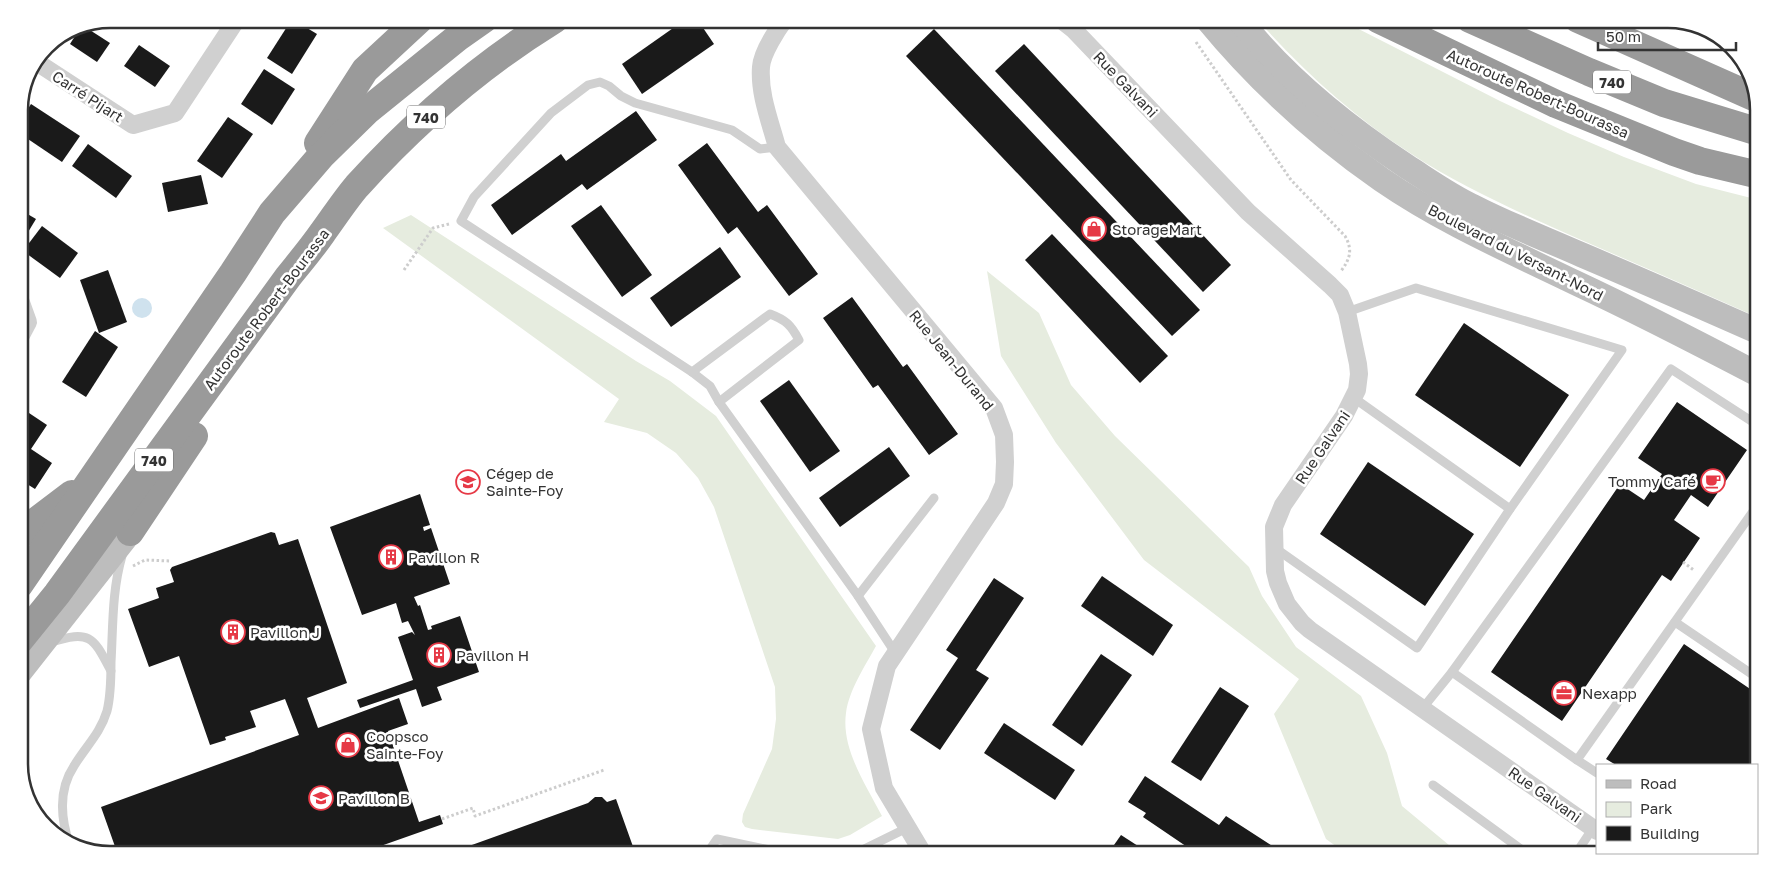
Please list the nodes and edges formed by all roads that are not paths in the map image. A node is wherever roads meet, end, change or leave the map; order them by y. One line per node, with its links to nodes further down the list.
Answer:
1 (231, 28): 12 (street, Carré Pijart)
2 (410, 28): 19 (highway)
3 (471, 28): 19 (highway, 740)
4 (542, 28): 20 (highway, Autoroute Robert-Bourassa / 740)
5 (778, 28): 15 (street, Rue Jean-Durand)
6 (1071, 28): 21 (street, Rue Galvani)
7 (1201, 28): 23 (main road, Boulevard du Versant-Nord)
8 (1246, 28): 22 (main road, Boulevard du Versant-Nord)
9 (1397, 28): 16 (highway, Autoroute Robert-Bourassa)
10 (1490, 28): 14 (highway, 740)
11 (1598, 28): 13 (highway)
12 (41, 65)
13 (1749, 95)
14 (1750, 129)
15 (777, 147): 24 (lane); 39 (street, Rue Jean-Durand)
16 (1700, 161): 17 (highway, Autoroute Robert-Bourassa); 18 (highway)
17 (1750, 173)
18 (1750, 177)
19 (272, 213): 28 (highway, 740)
20 (288, 277): 33 (highway); 38 (highway, Autoroute Robert-Bourassa / 740)
21 (1347, 312): 25 (street, Rue Galvani); 30 (lane)
22 (1750, 328)
23 (1750, 370)
24 (692, 372): 26 (lane); 26 (lane)
25 (1354, 398): 30 (lane); 34 (street, Rue Galvani)
26 (719, 402): 36 (lane)
27 (1750, 420): 41 (lane)
28 (91, 479): 32 (highway); 35 (highway, 740)
29 (934, 498): 36 (lane)
30 (1510, 509): 34 (lane)
31 (1750, 517): 37 (lane)
32 (28, 527)
33 (130, 532): 38 (main road); 40 (lane)
34 (1274, 547): 43 (street, Rue Galvani)
35 (28, 572)
36 (858, 596): 39 (lane)
37 (1675, 622): 42 (lane); 44 (lane)
38 (31, 643): 40 (lane)
39 (896, 654): 47 (street, Rue Jean-Durand)
40 (111, 672): 49 (lane)
41 (1452, 672): 43 (lane); 44 (lane)
42 (1750, 673)
43 (1422, 709): 48 (street, Rue Galvani)
44 (1577, 760): 45 (lane)
45 (1596, 773)
46 (1434, 785): 54 (lane)
47 (907, 828): 52 (lane); 53 (street, Rue Jean-Durand)
48 (1595, 829): 55 (lane)
49 (66, 834)
50 (712, 846): 51 (lane)
51 (751, 846)
52 (870, 846)
53 (918, 846)
54 (1517, 846)
55 (1582, 846)

